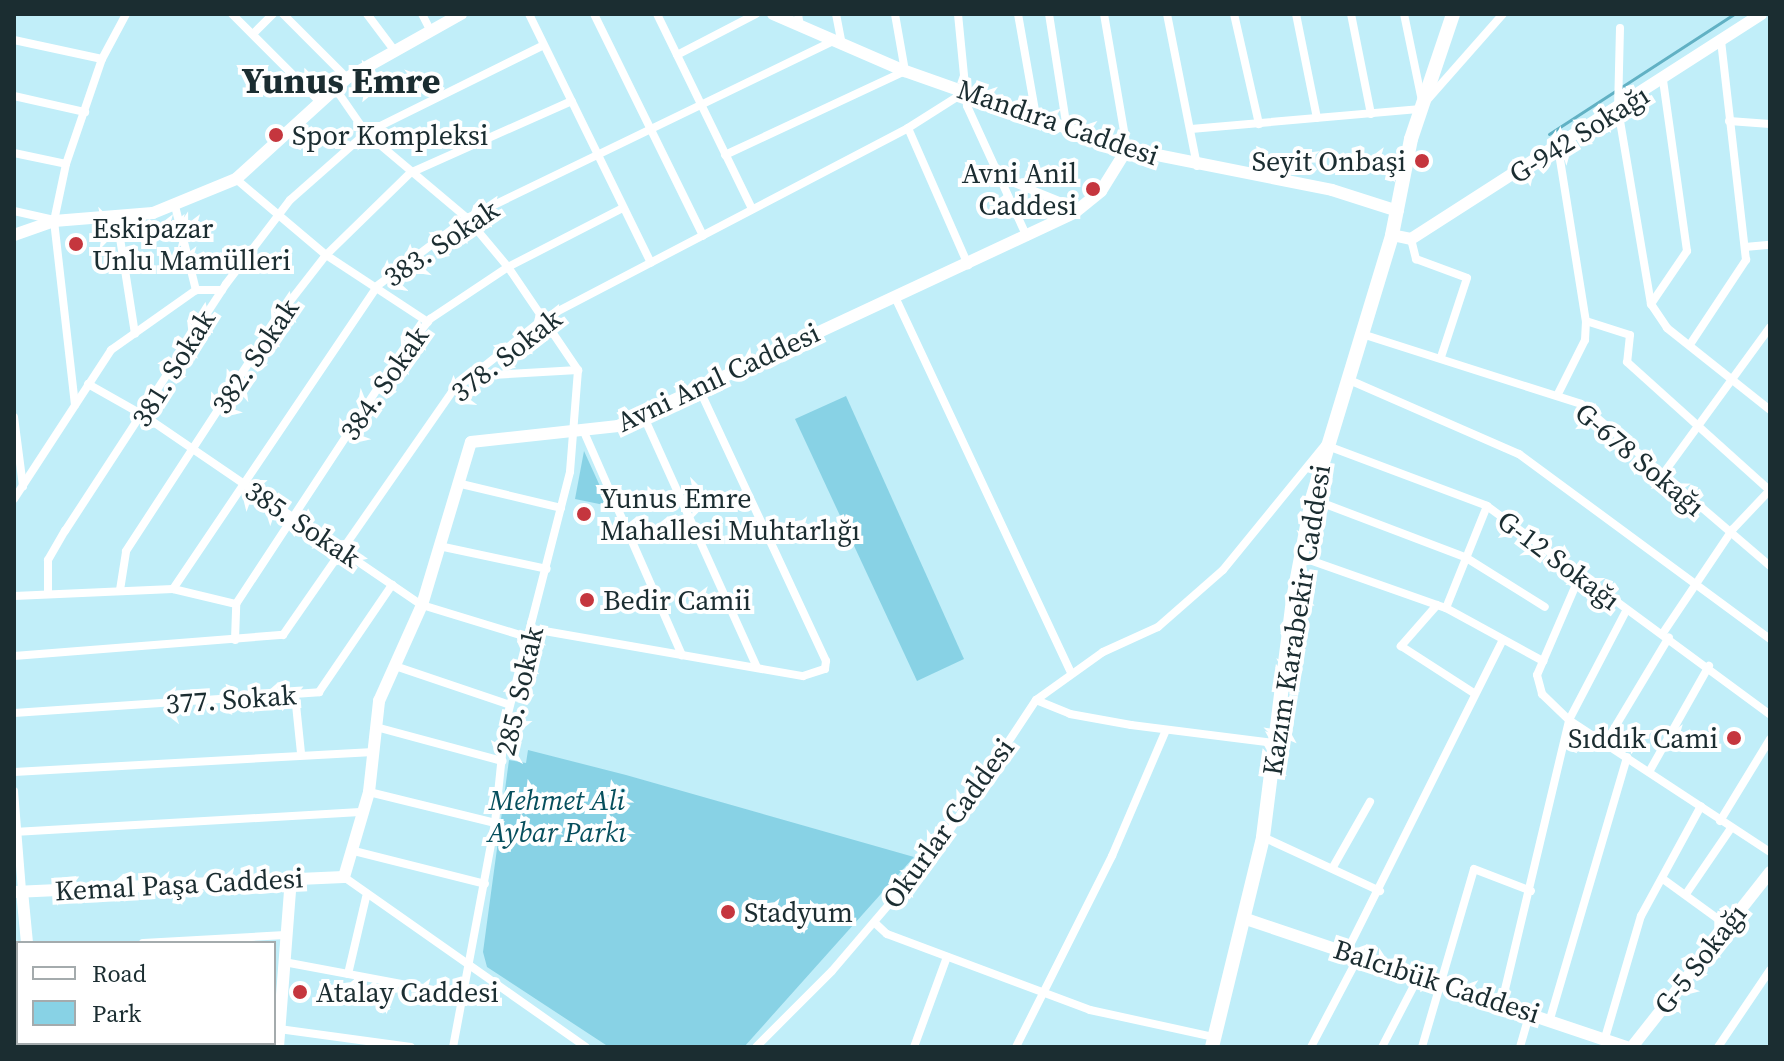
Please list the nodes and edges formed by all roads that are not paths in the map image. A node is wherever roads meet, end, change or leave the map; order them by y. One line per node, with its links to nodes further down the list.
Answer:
1 (126, 14): 37 (street)
2 (232, 14): 30 (street)
3 (273, 14): 30 (street)
4 (283, 14): 39 (street)
5 (367, 14): 35 (street)
6 (422, 14): 29 (street)
7 (461, 14): 29 (street)
8 (529, 14): 34 (street)
9 (594, 14): 59 (street)
10 (657, 14): 36 (street)
11 (756, 14): 36 (street)
12 (773, 14): 27 (street, Mandıra Caddesi)
13 (836, 14): 33 (street)
14 (895, 14): 38 (street)
15 (958, 14): 42 (street)
16 (1018, 14): 51 (street)
17 (1049, 14): 57 (street)
18 (1104, 14): 62 (street)
19 (1167, 14): 58 (street)
20 (1234, 14): 54 (street)
21 (1296, 14): 52 (street)
22 (1351, 14): 50 (street)
23 (1404, 14): 48 (street)
24 (1503, 14): 48 (street)
25 (1761, 14): 32 (street, G-942 Sokağı)
26 (1449, 18): 48 (main road, Kazım Karabekir Caddesi)
27 (799, 20): 33 (street, Mandıra Caddesi)
28 (1620, 28): 46 (street)
29 (430, 30): 35 (street)
30 (253, 34): 45 (street)
31 (14, 40): 37 (street)
32 (1721, 42): 40 (street, G-942 Sokağı); 53 (street)
33 (837, 43): 38 (street, Mandıra Caddesi); 47 (street, 383. Sokak)
34 (542, 46): 44 (street); 60 (street, 381. Sokak)
35 (394, 50): 39 (street)
36 (677, 55): 47 (street)
37 (102, 59): 49 (street)
38 (905, 71): 42 (street, Mandıra Caddesi); 65 (street)
39 (347, 78): 41 (street)
40 (1663, 81): 46 (street, G-942 Sokağı); 96 (street)
41 (335, 88): 45 (street); 60 (street)
42 (969, 89): 51 (street, Mandıra Caddesi); 56 (street, 378. Sokak); 69 (street)
43 (14, 96): 49 (street)
44 (572, 101): 64 (street); 68 (street, 382. Sokak)
45 (320, 102): 70 (street)
46 (1618, 105): 61 (street, G-942 Sokağı); 96 (street)
47 (702, 106): 59 (street, 383. Sokak); 65 (street)
48 (1422, 108): 50 (street); 76 (main road, Kazım Karabekir Caddesi)
49 (85, 112): 66 (street)
50 (1371, 114): 52 (street)
51 (1036, 116): 57 (street, Mandıra Caddesi)
52 (1317, 118): 54 (street)
53 (1729, 121): 55 (street); 87 (street)
54 (1259, 124): 58 (street)
55 (1770, 124)
56 (908, 128): 73 (street, 378. Sokak); 90 (street)
57 (1067, 129): 62 (street, Mandıra Caddesi)
58 (1191, 129): 67 (street)
59 (649, 130): 64 (street, 383. Sokak); 83 (street)
60 (366, 133): 68 (street); 77 (street, 381. Sokak)
61 (1558, 147): 85 (street, G-942 Sokağı); 98 (street)
62 (1127, 149): 67 (street, Mandıra Caddesi); 74 (street, Avni Anıl Caddesi)
63 (14, 153): 66 (street)
64 (597, 153): 72 (street); 78 (street, 383. Sokak)
65 (725, 155): 73 (street)
66 (66, 164): 80 (street)
67 (1197, 167): 76 (street, Mandıra Caddesi)
68 (410, 173): 78 (street); 88 (street, 382. Sokak)
69 (1001, 178): 74 (street); 84 (street)
70 (236, 179): 71 (street); 77 (street)
71 (175, 206): 79 (street); 93 (street)
72 (623, 208): 89 (street); 91 (street, 384. Sokak)
73 (752, 209): 83 (street, 378. Sokak)
74 (1079, 209): 84 (street, Avni Anıl Caddesi)
75 (14, 211): 80 (street)
76 (1398, 211): 82 (main road, Kazım Karabekir Caddesi)
77 (280, 215): 88 (street); 94 (street, 381. Sokak)
78 (467, 218): 91 (street); 92 (street, 383. Sokak)
79 (117, 219): 80 (street); 102 (street)
80 (54, 221): 81 (street); 112 (street)
81 (14, 235)
82 (1392, 235): 85 (street); 101 (main road, Kazım Karabekir Caddesi)
83 (703, 236): 89 (street, 378. Sokak)
84 (1027, 237): 90 (street, Avni Anıl Caddesi)
85 (1411, 239): 104 (street)
86 (1770, 245): 87 (street)
87 (1745, 247): 103 (street)
88 (326, 255): 92 (street); 120 (street, 382. Sokak)
89 (651, 263): 97 (street, 378. Sokak)
90 (968, 265): 95 (street, Avni Anıl Caddesi)
91 (508, 267): 97 (street); 99 (street, 384. Sokak)
92 (377, 286): 99 (street); 122 (street, 383. Sokak)
93 (196, 290): 94 (street); 102 (street)
94 (222, 290): 114 (street, 381. Sokak)
95 (895, 297): 110 (street, Avni Anıl Caddesi); 161 (street)
96 (1651, 304): 103 (street)
97 (543, 319): 105 (street); 106 (street, 378. Sokak)
98 (1586, 321): 111 (street); 117 (street)
99 (428, 322): 130 (street, 384. Sokak)
100 (1770, 327): 107 (street)
101 (1360, 333): 104 (street, G-678 Sokağı); 108 (main road, Kazım Karabekir Caddesi)
102 (135, 334): 109 (street)
103 (1691, 343): 107 (street)
104 (1441, 357): 111 (street, G-678 Sokağı)
105 (578, 370): 106 (street); 118 (street)
106 (473, 376): 133 (street, 378. Sokak)
107 (1730, 377): 113 (street); 117 (street)
108 (1347, 378): 119 (main road, Kazım Karabekir Caddesi); 139 (street)
109 (88, 384): 112 (street); 114 (street, 385. Sokak)
110 (699, 389): 115 (street, Avni Anıl Caddesi); 160 (street, 385. Sokak)
111 (1558, 394): 121 (street, G-678 Sokağı)
112 (75, 405): 124 (street)
113 (1770, 410)
114 (143, 415): 120 (street, 385. Sokak); 143 (street, 381. Sokak)
115 (643, 415): 118 (street, Avni Anıl Caddesi); 160 (street)
116 (14, 417): 124 (street)
117 (1697, 424): 121 (street); 125 (street)
118 (580, 432): 123 (street, Avni Anıl Caddesi); 129 (street, 285. Sokak); 155 (street)
119 (1325, 445): 127 (main road, Kazım Karabekir Caddesi); 128 (street, G-12 Sokağı); 161 (street, Okurlar Caddesi)
120 (192, 450): 122 (street, 385. Sokak); 142 (street, 382. Sokak)
121 (1663, 474): 131 (street, G-678 Sokağı)
122 (242, 481): 130 (street, 385. Sokak); 141 (street, 383. Sokak)
123 (455, 483): 129 (street); 132 (street, Avni Anıl Caddesi)
124 (23, 486): 126 (street)
125 (1769, 490): 131 (street)
126 (14, 499)
127 (1312, 499): 134 (main road, Kazım Karabekir Caddesi); 135 (street)
128 (1487, 506): 135 (street); 138 (street, G-12 Sokağı)
129 (561, 508): 137 (street, 285. Sokak)
130 (293, 516): 133 (street, 385. Sokak); 145 (street, 384. Sokak)
131 (1729, 535): 136 (street, G-678 Sokağı); 139 (street)
132 (439, 546): 137 (street); 146 (street, Avni Anıl Caddesi)
133 (344, 551): 140 (street, 385. Sokak); 153 (street, 378. Sokak)
134 (1301, 557): 147 (street); 173 (main road, Kazım Karabekir Caddesi)
135 (1465, 557): 147 (street); 148 (street)
136 (1768, 561)
137 (547, 569): 150 (street, 285. Sokak)
138 (1581, 573): 149 (street, G-12 Sokağı); 157 (street)
139 (1695, 583): 151 (street); 152 (street)
140 (392, 585): 146 (street, 385. Sokak); 163 (street, 377. Sokak)
141 (173, 589): 142 (street); 145 (street)
142 (120, 590): 143 (street)
143 (48, 594): 144 (street)
144 (14, 596)
145 (236, 604): 153 (street)
146 (422, 605): 150 (street, 385. Sokak); 158 (street, Avni Anıl Caddesi)
147 (1442, 606): 154 (street); 162 (street)
148 (1545, 607)
149 (1626, 611): 151 (street, G-12 Sokağı); 168 (street)
150 (532, 634): 155 (street, 385. Sokak); 165 (street, 285. Sokak)
151 (1666, 635): 159 (street, G-12 Sokağı); 172 (street)
152 (1770, 639)
153 (235, 640): 156 (street, 378. Sokak)
154 (1502, 641): 157 (street); 162 (street)
155 (682, 655): 160 (street, 385. Sokak)
156 (14, 656)
157 (1543, 661): 168 (street)
158 (395, 666): 165 (street); 169 (street, Avni Anıl Caddesi)
159 (1709, 666): 167 (street, G-12 Sokağı); 179 (street)
160 (757, 668)
161 (1071, 672): 164 (street, Okurlar Caddesi)
162 (1472, 692): 199 (street)
163 (295, 695): 166 (street, 377. Sokak); 175 (street)
164 (1036, 700): 170 (street); 204 (street, Okurlar Caddesi)
165 (510, 705): 177 (street, 285. Sokak)
166 (14, 713)
167 (1770, 715)
168 (1569, 720): 172 (street); 200 (street)
169 (376, 727): 174 (street, Avni Anıl Caddesi); 177 (street)
170 (1166, 730): 173 (street); 217 (street)
171 (1770, 739): 185 (street)
172 (1606, 742): 176 (street)
173 (1274, 743): 189 (main road, Kazım Karabekir Caddesi)
174 (373, 752): 175 (street); 181 (street, Avni Anıl Caddesi)
175 (301, 753): 178 (street)
176 (1627, 757): 179 (street); 222 (street)
177 (502, 761): 186 (street, 285. Sokak)
178 (14, 772)
179 (1649, 772): 183 (street)
180 (14, 791): 188 (street)
181 (369, 792): 184 (street, Avni Anıl Caddesi); 186 (street)
182 (1370, 802): 192 (street)
183 (1701, 806): 185 (street); 196 (street)
184 (364, 812): 188 (street); 190 (street, Avni Anıl Caddesi)
185 (1720, 821): 187 (street)
186 (495, 823): 197 (street, 285. Sokak)
187 (1731, 828): 191 (street); 201 (street)
188 (15, 832): 198 (street)
189 (1263, 837): 192 (street); 203 (main road, Kazım Karabekir Caddesi)
190 (354, 851): 194 (street, Avni Anıl Caddesi); 197 (street)
191 (1770, 852)
192 (1333, 867): 199 (street)
193 (1770, 872): 205 (street, G-5 Sokağı)
194 (344, 877): 195 (street, Kemal Paşa Caddesi); 202 (street)
195 (291, 878): 198 (street, Kemal Paşa Caddesi); 206 (street)
196 (1663, 879): 201 (street); 225 (street)
197 (485, 884): 212 (street, 285. Sokak)
198 (18, 891): 207 (street)
199 (1380, 891): 209 (street)
200 (1531, 891): 216 (street); 220 (street)
201 (1686, 894): 205 (street)
202 (366, 897): 212 (street); 213 (street)
203 (1246, 919): 209 (street, Balcıbük Caddesi); 224 (main road, Kazım Karabekir Caddesi)
204 (875, 923): 210 (street); 230 (street, Okurlar Caddesi)
205 (1725, 924): 237 (street, G-5 Sokağı)
206 (285, 935): 208 (street); 211 (street)
207 (27, 941)
208 (178, 941)
209 (1353, 953): 214 (street, Balcıbük Caddesi); 233 (street)
210 (947, 957): 217 (street); 231 (street)
211 (284, 962): 213 (street); 218 (street)
212 (466, 965): 219 (street, 285. Sokak); 229 (street)
213 (348, 974): 219 (street)
214 (1419, 976): 216 (street, Balcıbük Caddesi); 234 (street)
215 (1768, 977): 238 (street)
216 (1439, 981): 220 (street, Balcıbük Caddesi); 235 (street)
217 (1043, 992): 224 (street); 232 (street)
218 (277, 994): 223 (street)
219 (460, 995): 228 (street, 285. Sokak)
220 (1502, 1002): 221 (street, Balcıbük Caddesi)
221 (1530, 1012): 222 (street, Balcıbük Caddesi); 236 (street)
222 (1550, 1019): 225 (street, Balcıbük Caddesi)
223 (279, 1029): 226 (street); 227 (street)
224 (1213, 1042)
225 (1611, 1042): 237 (street, Balcıbük Caddesi)
226 (278, 1047)
227 (411, 1047)
228 (453, 1047)
229 (586, 1047)
230 (756, 1047)
231 (914, 1047)
232 (1016, 1047)
233 (1311, 1047)
234 (1382, 1047)
235 (1422, 1047)
236 (1520, 1047)
237 (1630, 1047)
238 (1718, 1047)

